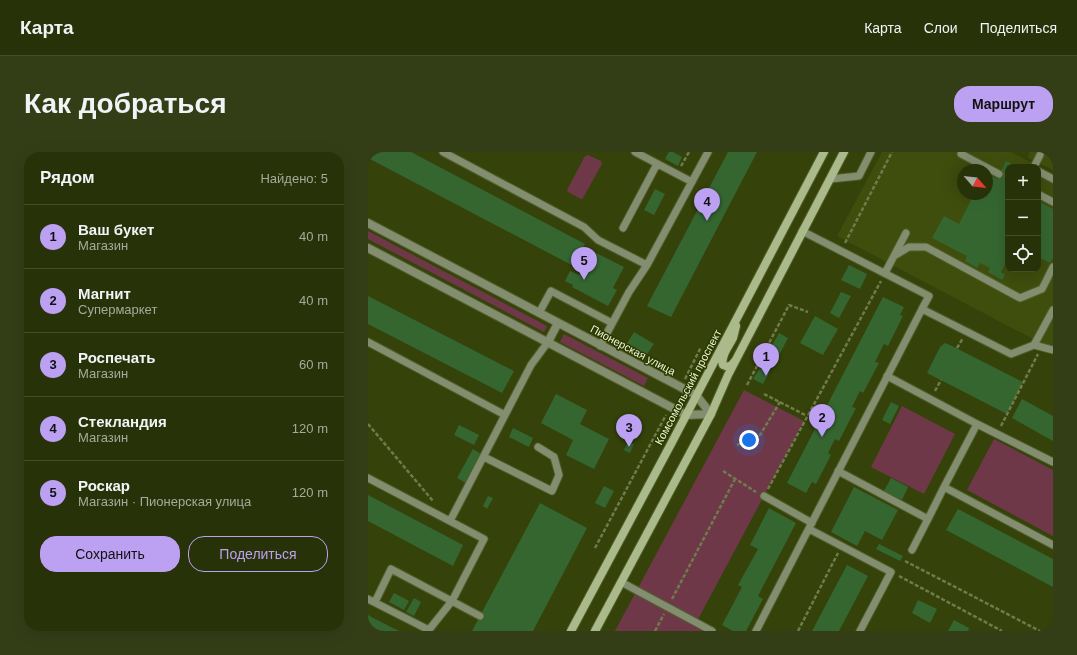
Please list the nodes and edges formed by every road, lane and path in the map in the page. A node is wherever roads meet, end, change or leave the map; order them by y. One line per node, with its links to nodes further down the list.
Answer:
1 (443, 152): 28 (lane)
2 (635, 152): 11 (lane)
3 (689, 152): 14 (path)
4 (708, 152): 18 (lane)
5 (824, 152): 35 (main road, Комсомольский проспект)
6 (844, 152): 16 (main road)
7 (871, 152): 16 (lane)
8 (892, 152): 26 (path)
9 (962, 152): 15 (lane)
10 (1040, 155): 12 (lane)
11 (657, 164): 14 (lane); 22 (lane)
12 (1036, 164)
13 (1041, 173): 17 (lane)
14 (677, 174): 18 (lane)
15 (999, 174)
16 (830, 179): 23 (main road)
17 (1053, 179)
18 (692, 182): 28 (lane)
19 (1041, 196): 20 (lane)
20 (1053, 202)
21 (368, 223): 34 (street, Пионерская улица)
22 (623, 228)
23 (802, 231): 26 (lane); 45 (main road)
24 (906, 233): 27 (lane)
25 (368, 248): 39 (street)
26 (842, 250): 30 (lane)
27 (894, 256): 29 (lane); 30 (lane)
28 (647, 266): 37 (lane)
29 (1053, 267)
30 (885, 273): 31 (lane); 56 (path)
31 (922, 309): 40 (lane); 46 (lane)
32 (1053, 310): 40 (lane)
33 (808, 312): 47 (path)
34 (539, 313): 36 (street, Пионерская улица); 37 (lane)
35 (739, 314): 45 (main road); 50 (main road, Комсомольский проспект)
36 (558, 323): 39 (street); 41 (street, Пионерская улица)
37 (612, 323): 41 (lane)
38 (368, 342): 54 (lane)
39 (548, 342): 52 (street); 54 (lane)
40 (1034, 345): 42 (lane)
41 (600, 346): 48 (street, Пионерская улица)
42 (1042, 347): 44 (lane); 59 (path)
43 (702, 348): 48 (path)
44 (1053, 350)
45 (736, 360): 53 (main road)
46 (887, 376): 58 (lane); 65 (lane)
47 (747, 385)
48 (680, 387): 50 (street, Пионерская улица)
49 (764, 394): 51 (path)
50 (696, 395): 53 (street, Пионерская улица); 55 (main road, Комсомольский проспект)
51 (780, 402): 56 (path); 60 (path)
52 (670, 407): 55 (street); 77 (path)
53 (711, 414): 55 (street); 81 (main road)
54 (505, 415): 62 (lane)
55 (686, 415): 88 (main road, Комсомольский проспект)
56 (807, 416): 70 (path)
57 (368, 424): 71 (path)
58 (977, 424): 59 (lane); 68 (lane)
59 (997, 434): 63 (lane)
60 (737, 445)
61 (538, 448): 62 (lane)
62 (484, 457): 73 (lane)
63 (1053, 462)
64 (723, 471): 67 (path)
65 (838, 471): 72 (lane); 74 (lane)
66 (368, 478): 73 (lane)
67 (735, 479): 69 (path); 85 (path)
68 (944, 487): 72 (lane); 75 (lane)
69 (756, 492)
70 (764, 496): 74 (lane)
71 (435, 503)
72 (928, 519): 78 (lane)
73 (450, 521): 83 (lane)
74 (811, 526): 76 (lane); 92 (lane)
75 (1053, 545)
76 (842, 546): 80 (lane); 93 (path)
77 (595, 548)
78 (912, 550)
79 (905, 561): 96 (path)
80 (891, 572): 94 (lane); 95 (path)
81 (621, 582): 85 (lane); 89 (main road)
82 (368, 599): 84 (lane)
83 (452, 601): 84 (lane); 86 (lane); 87 (lane)
84 (375, 602): 87 (lane)
85 (668, 608): 90 (path); 91 (lane)
86 (480, 616)
87 (428, 631)
88 (571, 631)
89 (595, 631)
90 (655, 631)
91 (712, 631)
92 (756, 631)
93 (798, 631)
94 (860, 631)
95 (1002, 631)
96 (1040, 631)

